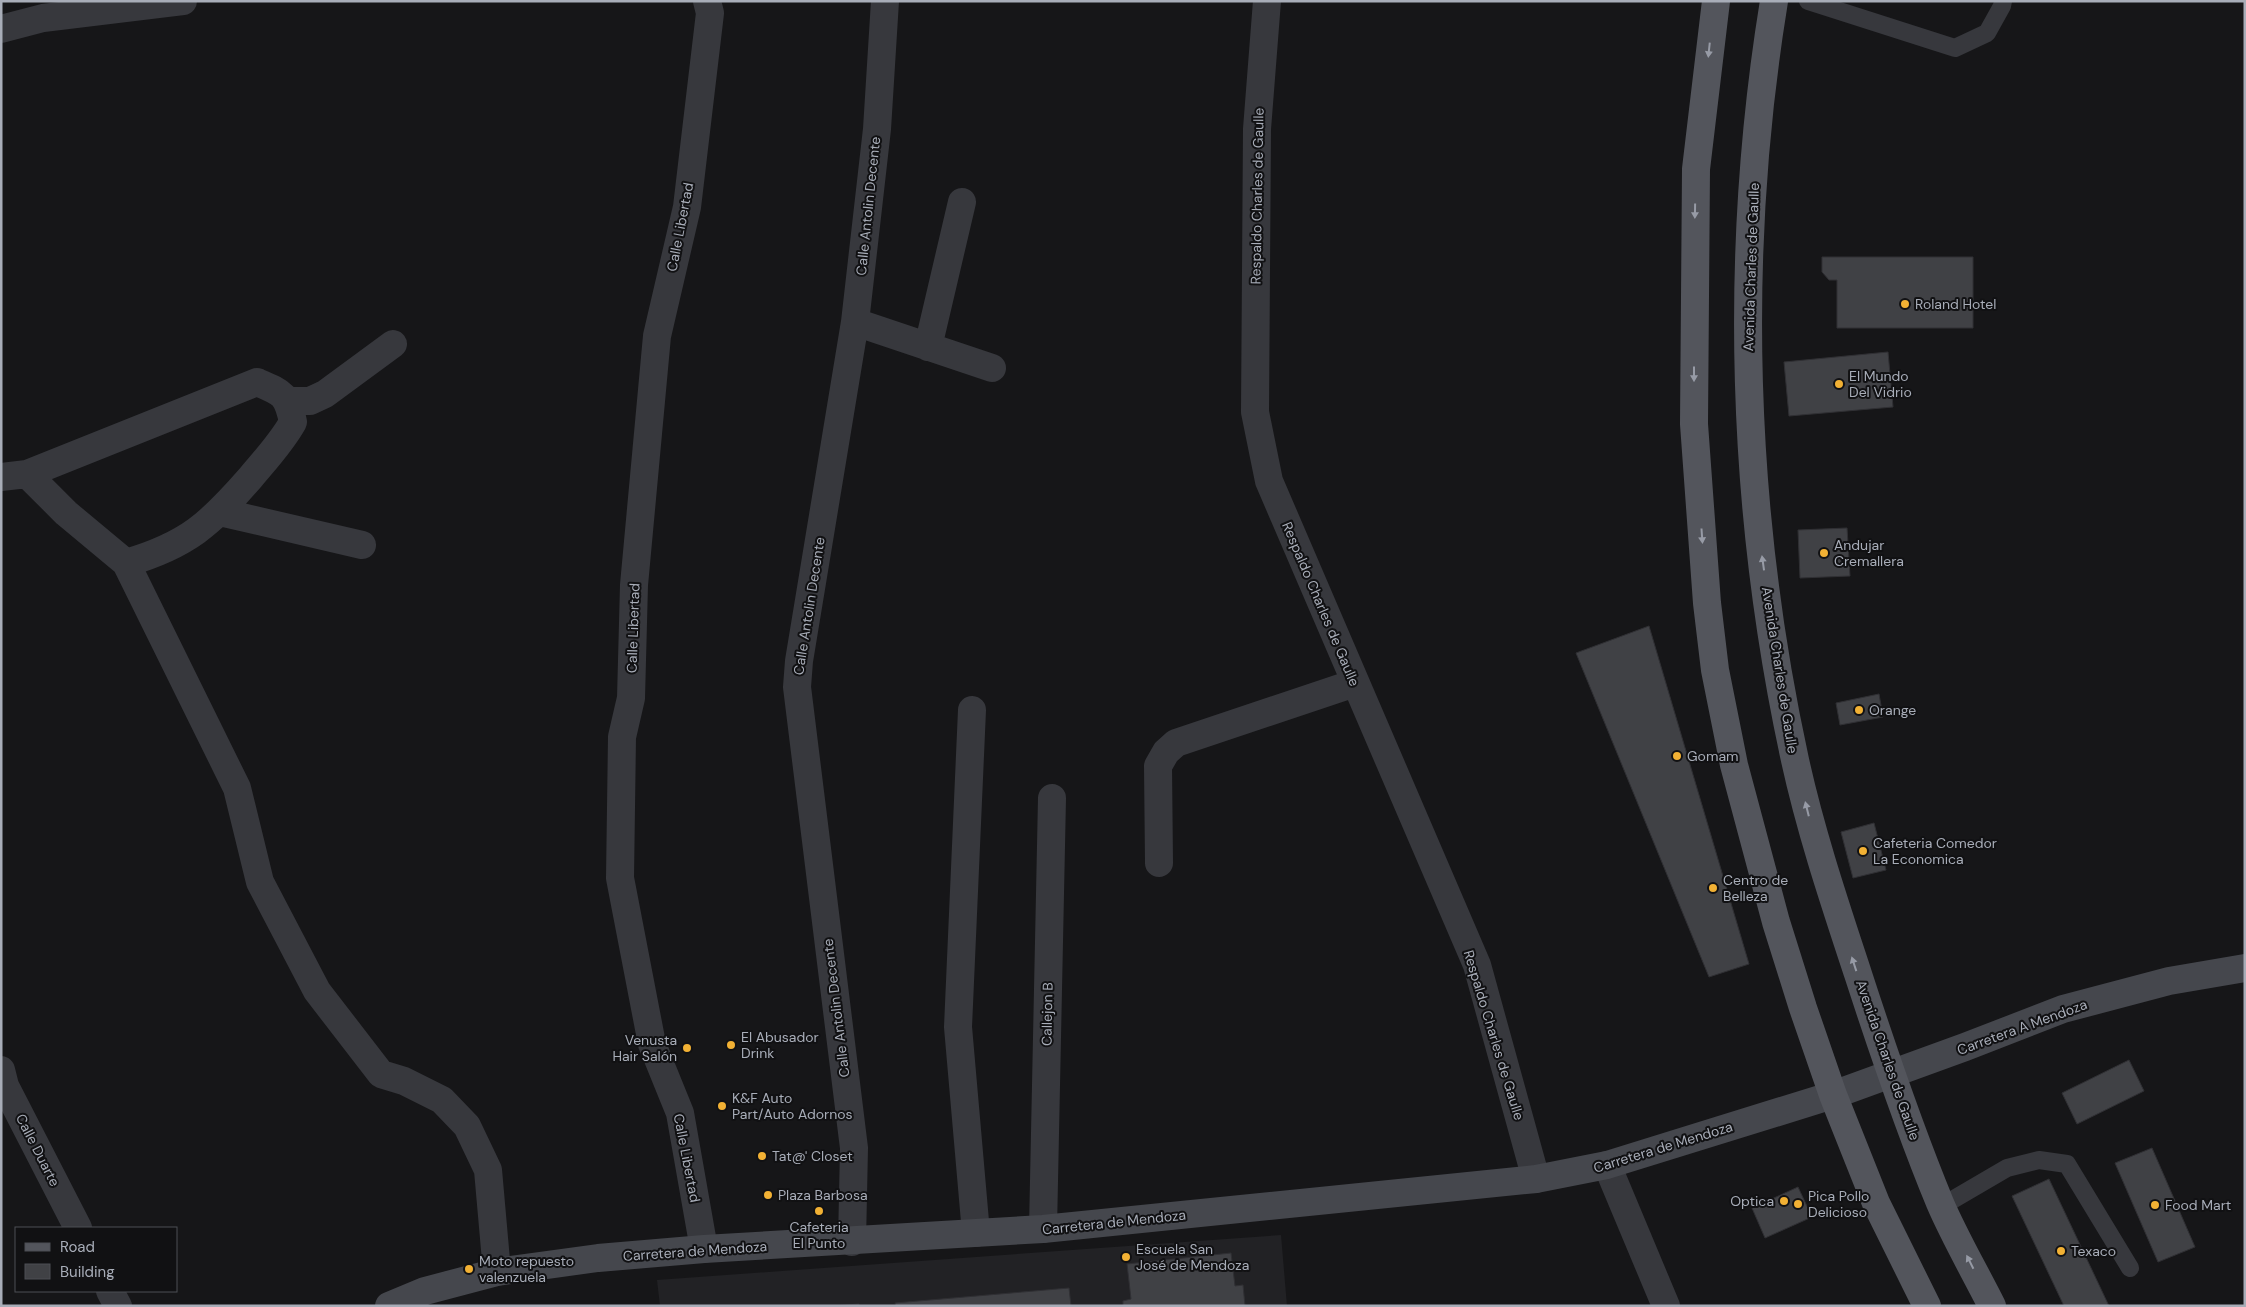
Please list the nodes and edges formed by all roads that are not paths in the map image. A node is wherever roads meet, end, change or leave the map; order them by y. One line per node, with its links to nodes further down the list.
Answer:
1 (183, 1): 9 (street)
2 (707, 1): 35 (street, Calle Libertad)
3 (885, 1): 11 (street, Calle Antolin Decente)
4 (1267, 1): 20 (street, Respaldo Charles de Gaulle)
5 (1716, 1): 27 (main road, one-way to 27)
6 (1774, 1): 26 (main road, Avenida Charles de Gaulle, one-way to 6)
7 (1808, 1): 8 (lane)
8 (2003, 1)
9 (1, 29)
10 (962, 202): 13 (street)
11 (855, 322): 13 (street); 34 (street, Calle Antolin Decente)
12 (393, 344): 15 (street)
13 (928, 347): 14 (street)
14 (992, 368)
15 (288, 401): 16 (street); 17 (street)
16 (14, 475): 19 (street)
17 (220, 512): 18 (street); 19 (street)
18 (362, 545)
19 (126, 563): 37 (street)
20 (1355, 684): 23 (street); 29 (street, Respaldo Charles de Gaulle)
21 (972, 710): 33 (street)
22 (1052, 798): 32 (street, Callejon B)
23 (1159, 863)
24 (2245, 968): 26 (street, Carretera A Mendoza)
25 (1, 1070): 31 (street, Calle Duarte)
26 (1890, 1074): 27 (street, Carretera A Mendoza); 30 (main road, Avenida Charles de Gaulle)
27 (1833, 1094): 28 (street, Carretera de Mendoza); 43 (main road)
28 (1608, 1165): 29 (street, Carretera de Mendoza); 42 (street)
29 (1536, 1179): 32 (street, Carretera de Mendoza)
30 (1942, 1206): 36 (lane); 44 (main road, Avenida Charles de Gaulle, one-way to 30)
31 (77, 1227)
32 (1043, 1229): 33 (street, Carretera de Mendoza)
33 (976, 1233): 34 (street, Carretera de Mendoza)
34 (852, 1242): 35 (street, Carretera de Mendoza)
35 (704, 1249): 37 (street, Carretera de Mendoza)
36 (2130, 1268)
37 (497, 1272): 39 (street, Carretera de Mendoza)
38 (111, 1292): 40 (street)
39 (427, 1298): 41 (street, Carretera de Mendoza)
40 (118, 1306)
41 (389, 1306)
42 (1666, 1306)
43 (1927, 1306)
44 (1992, 1306)

